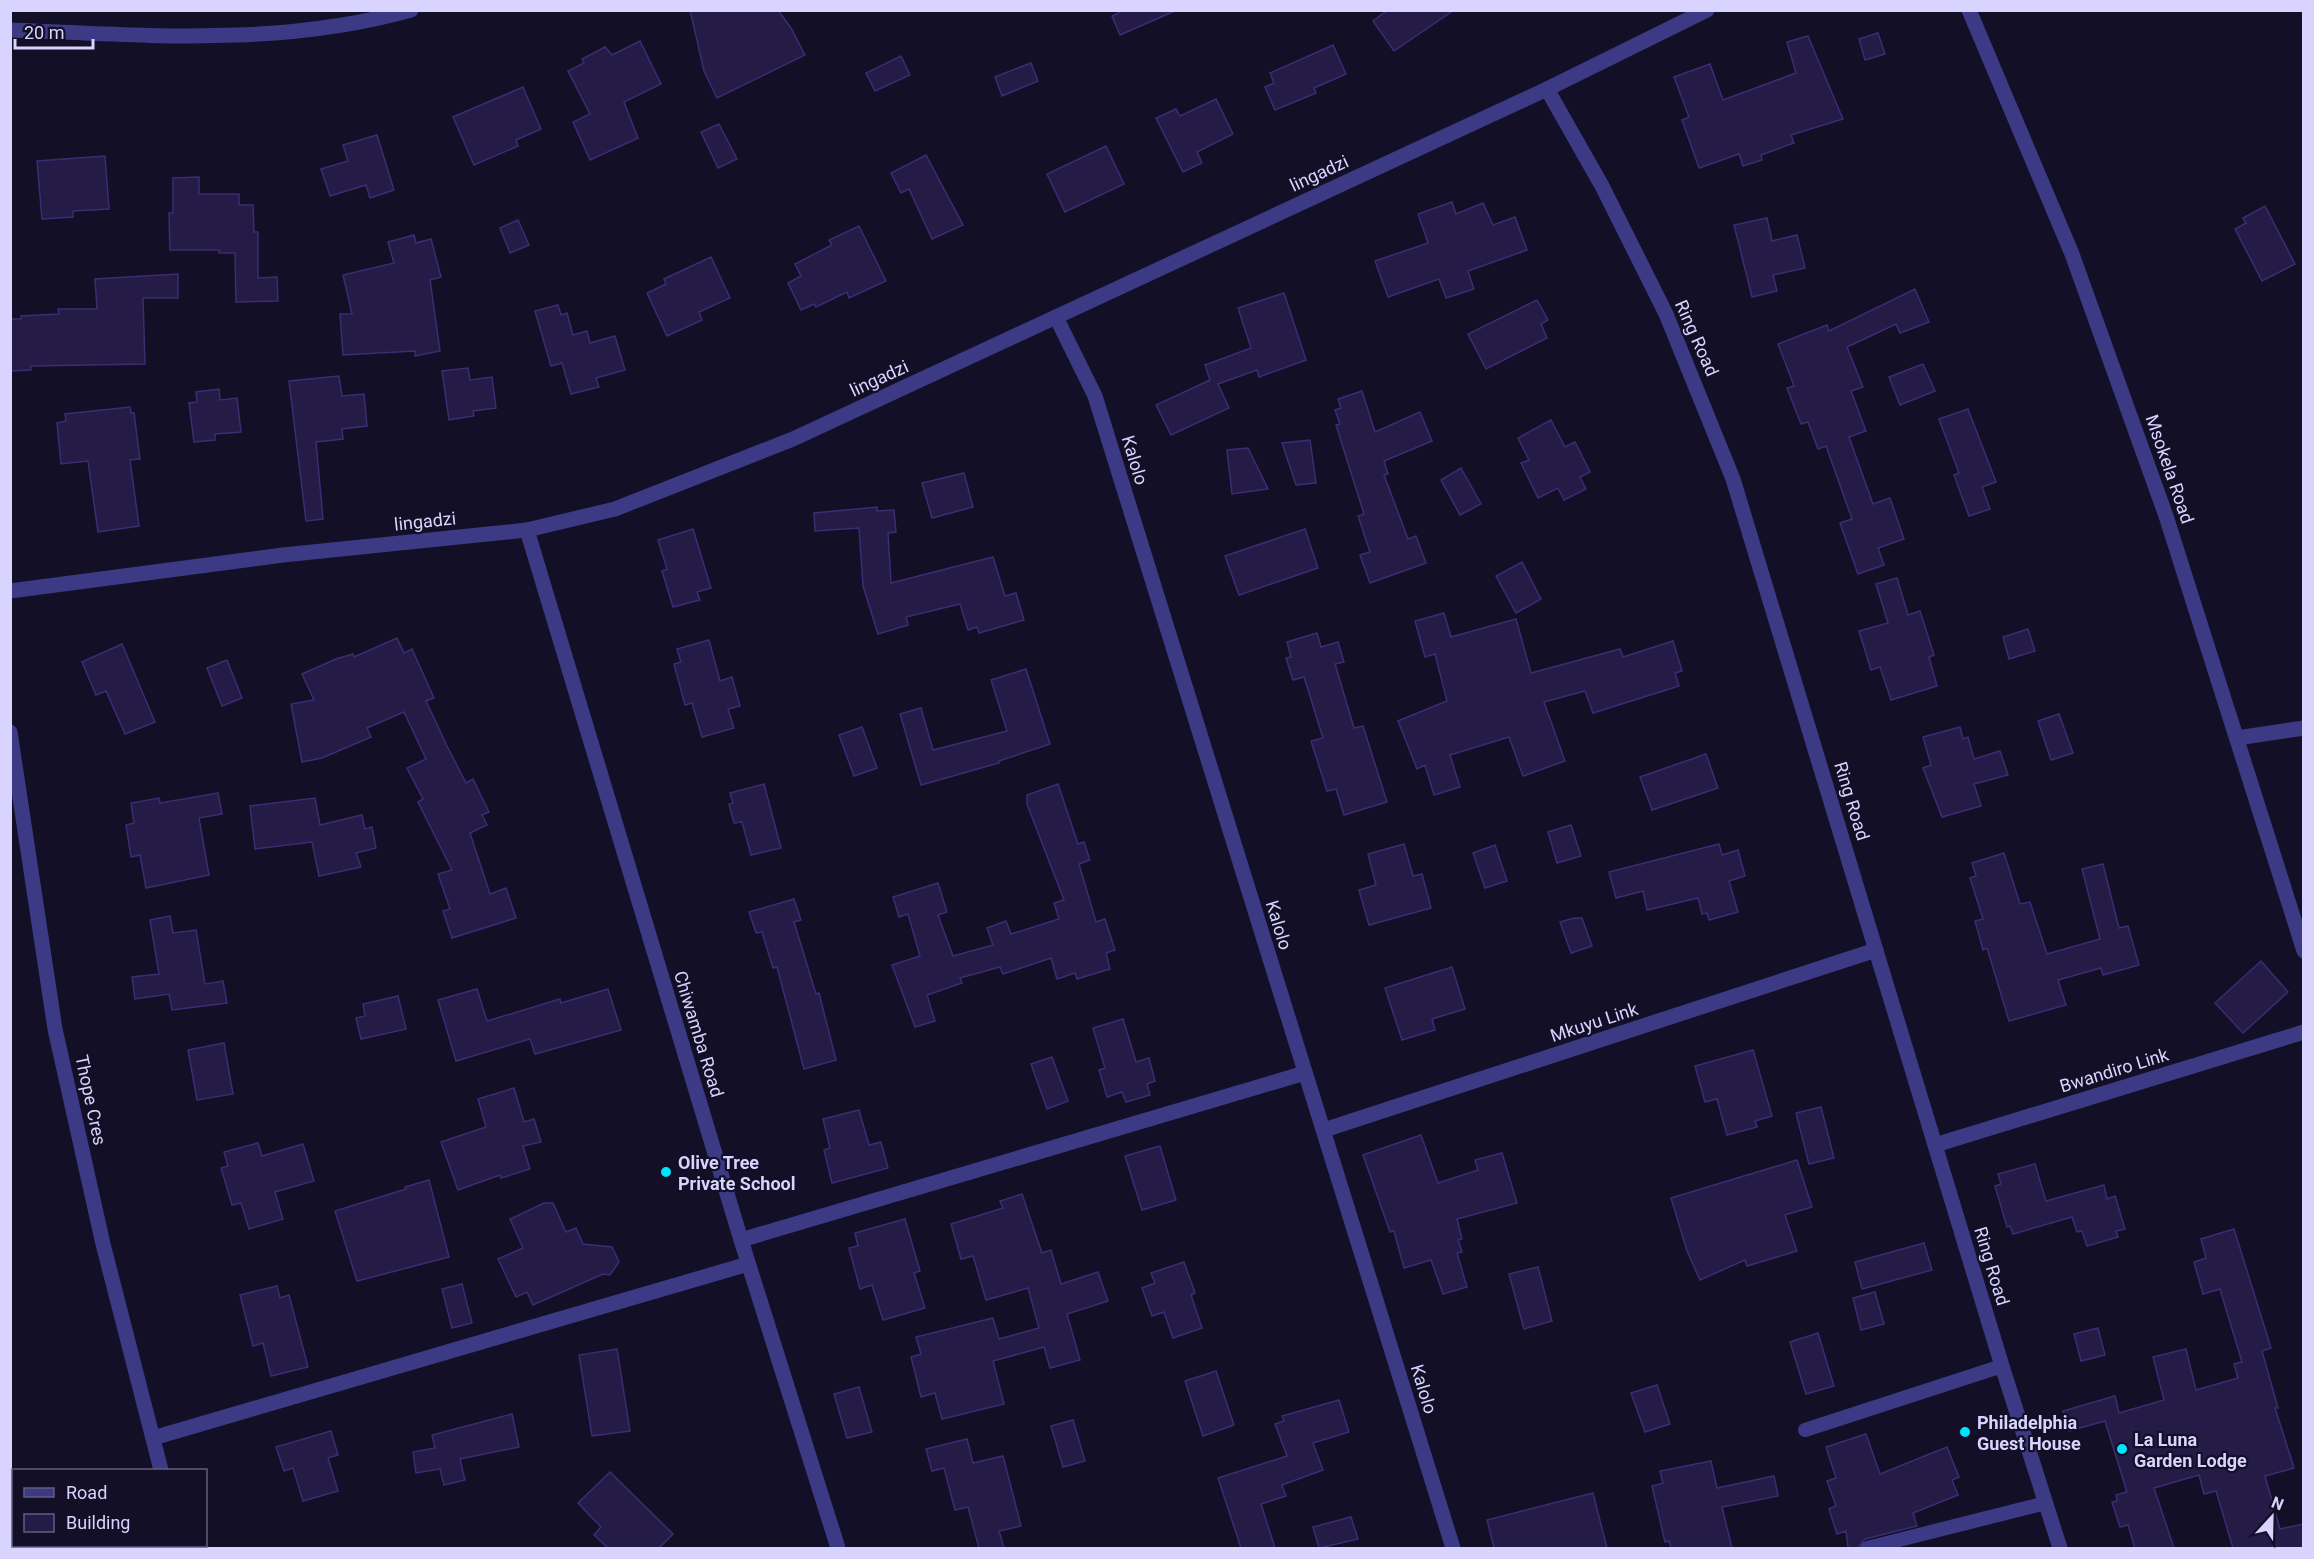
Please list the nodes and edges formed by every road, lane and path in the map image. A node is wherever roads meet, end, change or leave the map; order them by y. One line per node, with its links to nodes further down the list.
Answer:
1 (411, 10): 4 (street)
2 (1707, 10): 5 (street, lingadzi)
3 (1970, 10): 11 (street, Msokela Road)
4 (10, 30)
5 (1547, 88): 6 (street, lingadzi); 12 (street, Ring Road)
6 (1056, 317): 7 (street, lingadzi); 15 (street, Kalolo)
7 (527, 530): 8 (street, lingadzi); 18 (street, Chiwamba Road)
8 (10, 591)
9 (2304, 728): 11 (street)
10 (10, 732): 22 (street, Thope Cres)
11 (2237, 738): 13 (street, Msokela Road)
12 (1876, 950): 16 (street, Mkuyu Link); 17 (street, Ring Road)
13 (2304, 951)
14 (2304, 1032): 17 (street, Bwandiro Link)
15 (1305, 1073): 16 (street, Kalolo); 18 (street)
16 (1324, 1130): 26 (street, Kalolo)
17 (1935, 1145): 20 (street, Ring Road)
18 (741, 1240): 19 (street, Chiwamba Road)
19 (748, 1263): 22 (street); 25 (street, Chiwamba Road)
20 (2002, 1366): 21 (lane); 24 (street, Ring Road)
21 (1805, 1430)
22 (153, 1438): 23 (street, Thope Cres)
23 (161, 1469)
24 (2046, 1503): 27 (lane); 28 (street, Ring Road)
25 (838, 1548)
26 (1453, 1548)
27 (1868, 1548)
28 (2060, 1548)

